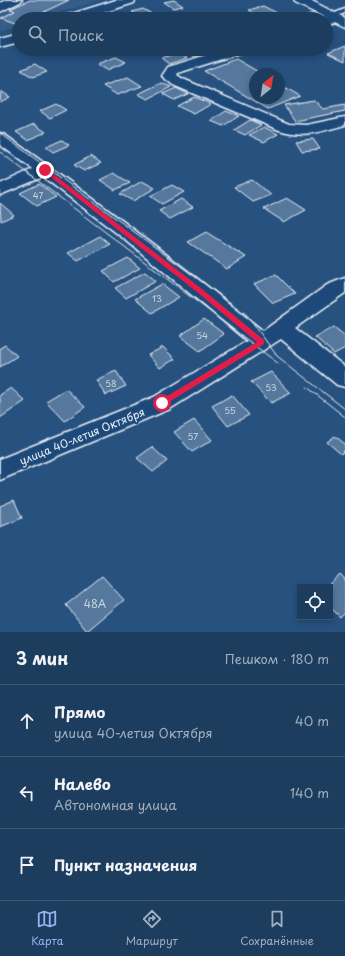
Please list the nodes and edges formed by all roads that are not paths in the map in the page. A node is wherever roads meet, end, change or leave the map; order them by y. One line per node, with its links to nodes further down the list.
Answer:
1 (16, 0): 4 (street)
2 (129, 0): 5 (main road)
3 (300, 0): 6 (main road)
4 (0, 8)
5 (92, 12)
6 (324, 12)
7 (12, 39): 8 (main road)
8 (0, 43)
9 (217, 56): 10 (street)
10 (345, 121)
11 (0, 138): 12 (street)
12 (45, 170): 13 (street); 16 (street)
13 (0, 190)
14 (345, 285): 15 (street, улица 40-летия Октября)
15 (281, 328): 16 (street, улица 40-летия Октября); 17 (street)
16 (262, 342): 18 (street, улица 40-летия Октября)
17 (345, 379)
18 (0, 470)

